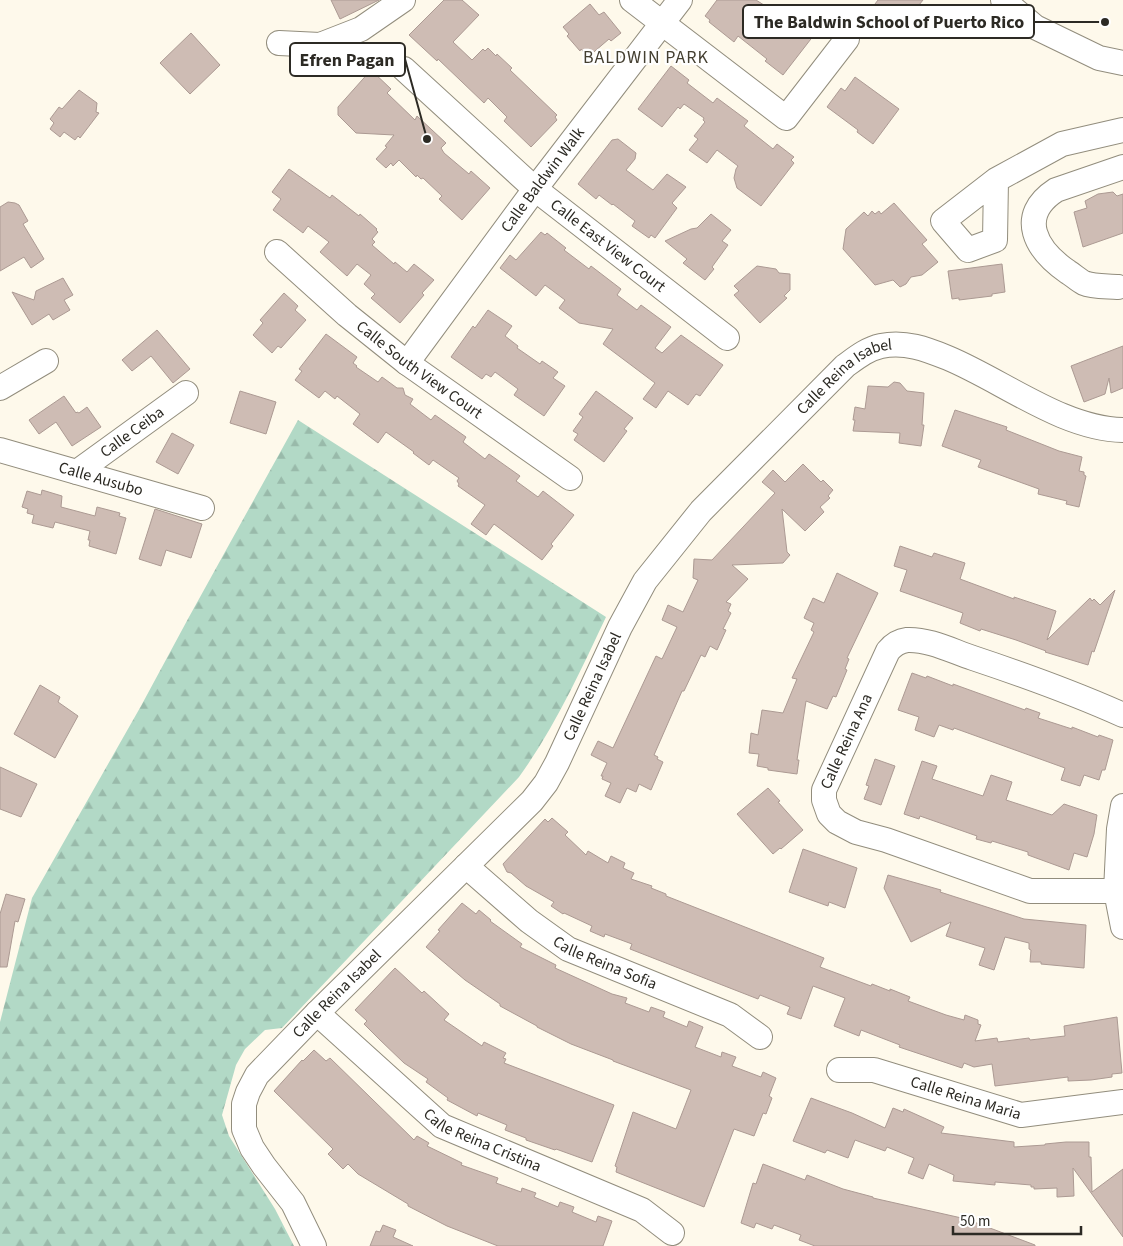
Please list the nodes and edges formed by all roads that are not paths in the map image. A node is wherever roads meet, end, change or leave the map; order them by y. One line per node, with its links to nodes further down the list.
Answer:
1 (403, 0): 7 (street)
2 (632, 0): 5 (street)
3 (680, 0): 5 (street, Calle Baldwin Walk)
4 (1003, 0): 8 (street)
5 (663, 24): 6 (street); 13 (street, Calle Baldwin Walk)
6 (847, 39)
7 (279, 43)
8 (1123, 63)
9 (404, 69): 13 (street, Calle East View Court)
10 (1123, 130): 12 (street)
11 (1123, 166): 15 (street)
12 (996, 180)
13 (535, 189): 16 (street, Calle East View Court); 18 (street, Calle Baldwin Walk)
14 (277, 252): 18 (street, Calle South View Court)
15 (1118, 287)
16 (727, 338)
17 (46, 362): 19 (street)
18 (407, 362): 24 (street, Calle South View Court)
19 (0, 388)
20 (186, 393): 23 (street, Calle Ceiba)
21 (1123, 430): 28 (street, Calle Reina Isabel)
22 (0, 450): 23 (street, Calle Ausubo)
23 (77, 472): 25 (street, Calle Ausubo)
24 (570, 478)
25 (202, 508)
26 (1123, 715): 29 (street, Calle Reina Ana)
27 (1123, 806): 29 (street)
28 (466, 866): 31 (street, Calle Reina Isabel); 32 (street, Calle Reina Sofia)
29 (1116, 891): 30 (street)
30 (1123, 927)
31 (317, 1013): 35 (street, Calle Reina Cristina); 36 (street, Calle Reina Isabel)
32 (760, 1037)
33 (839, 1070): 34 (street, Calle Reina Maria)
34 (1123, 1102)
35 (672, 1233)
36 (314, 1246)

